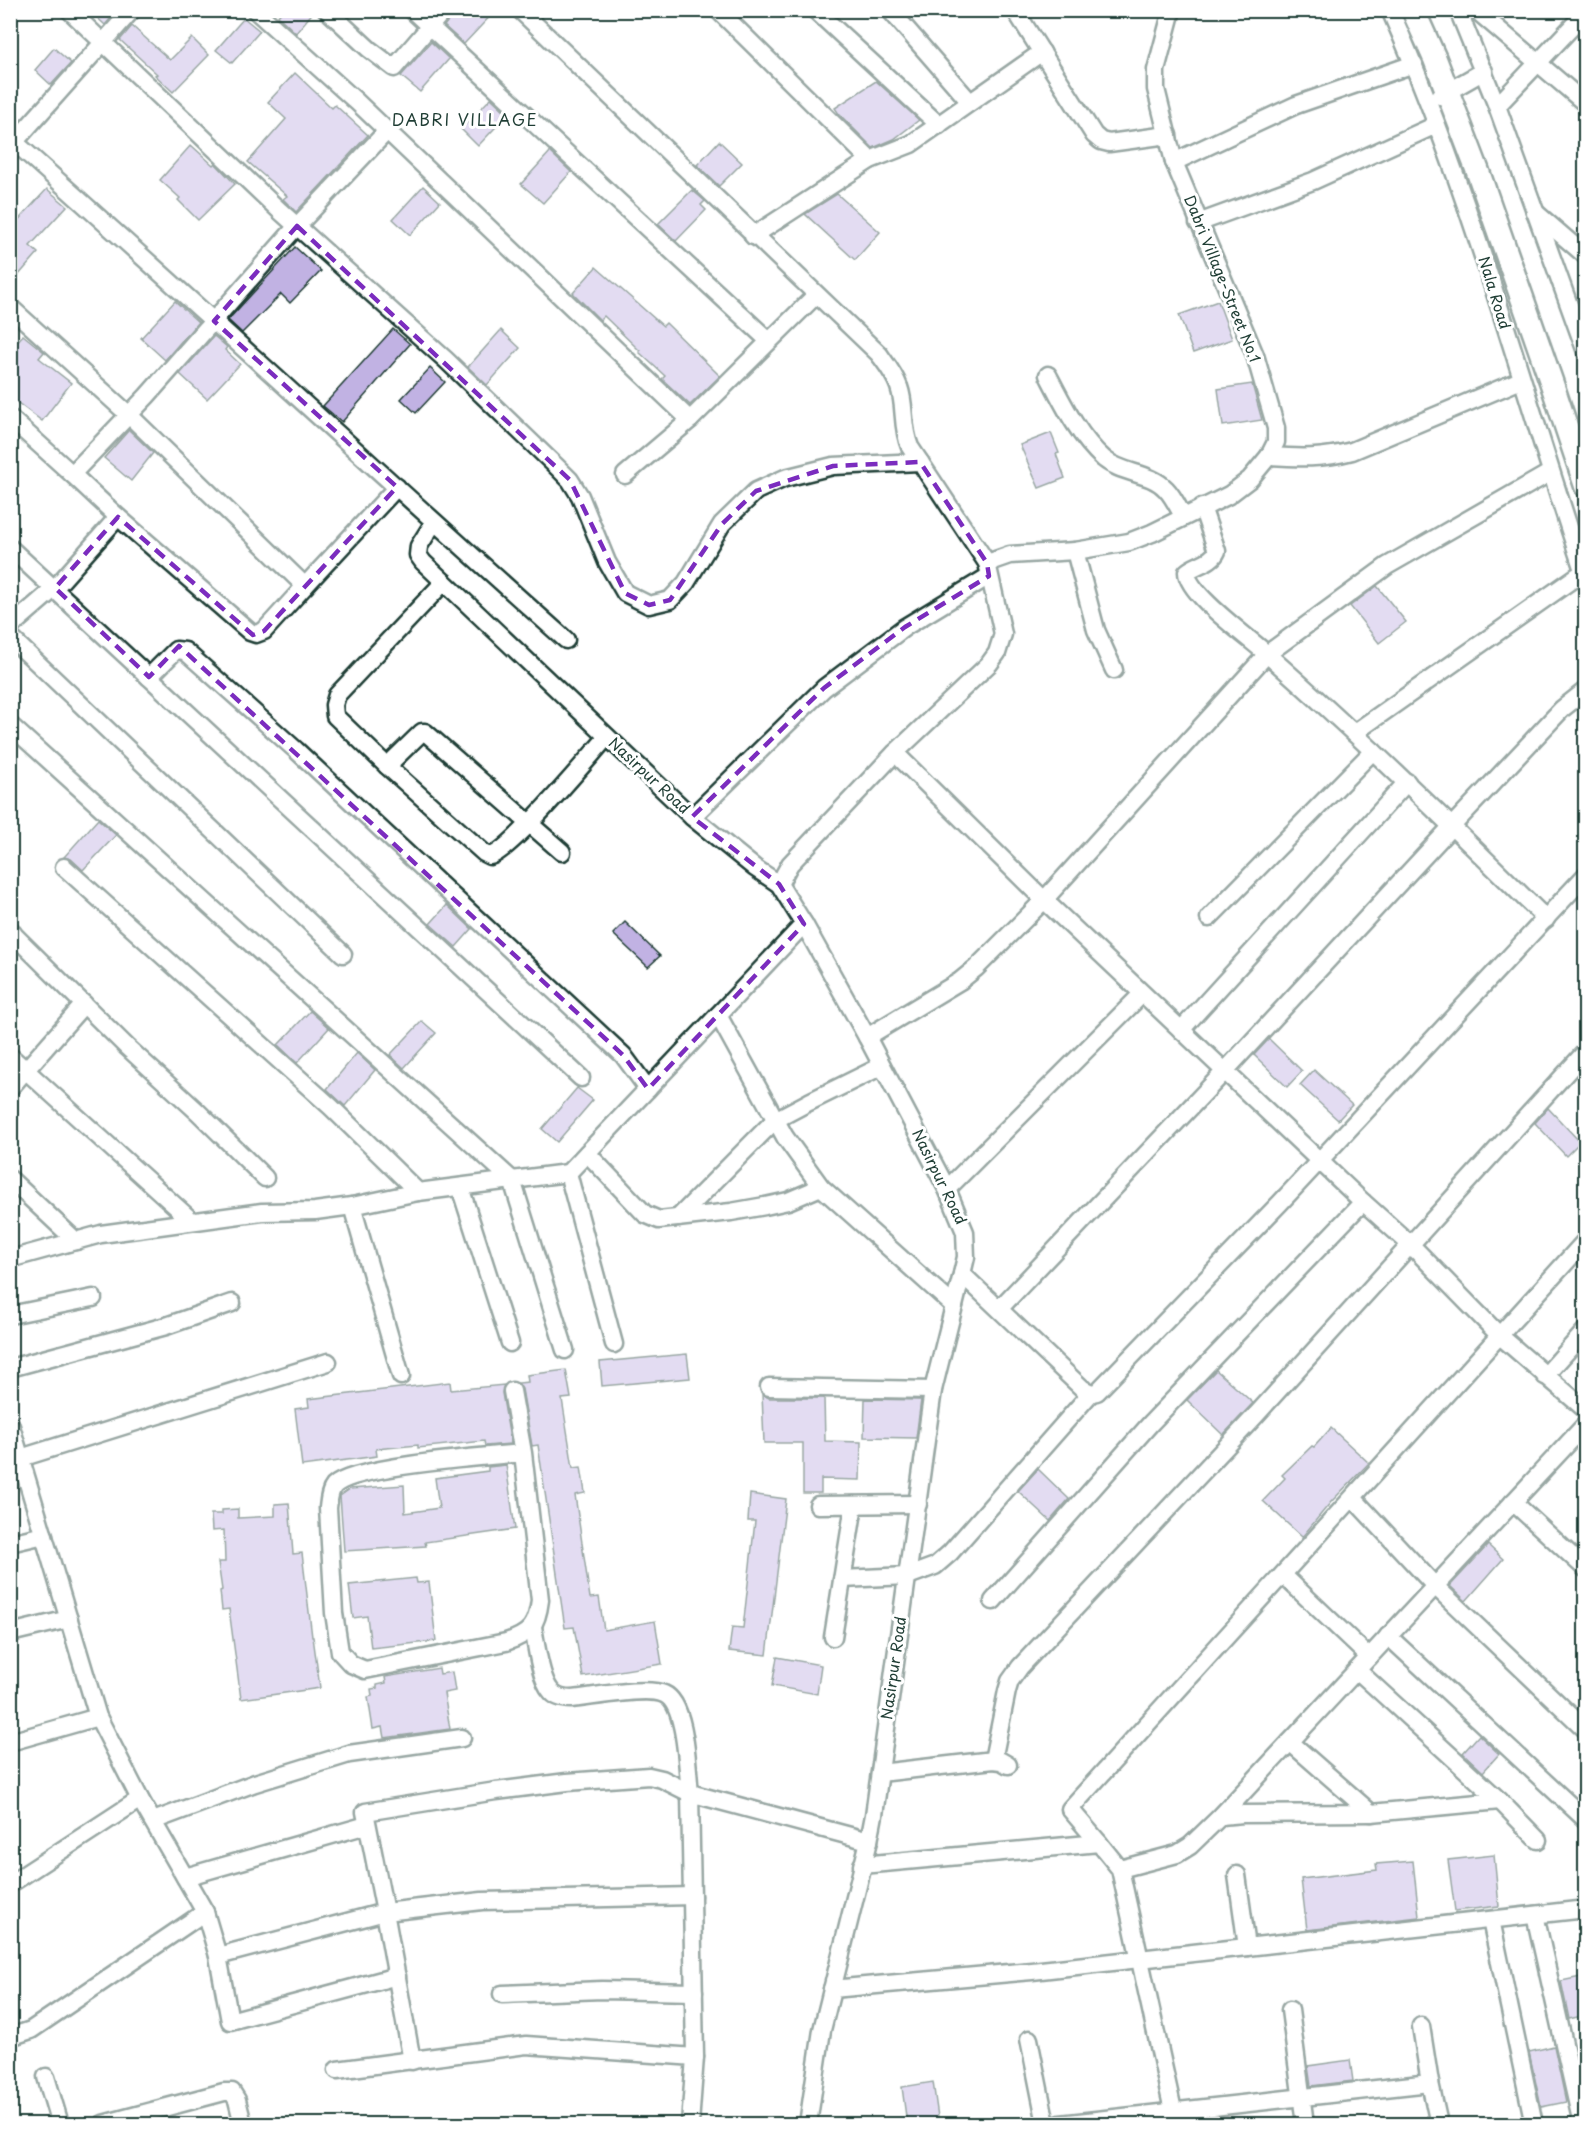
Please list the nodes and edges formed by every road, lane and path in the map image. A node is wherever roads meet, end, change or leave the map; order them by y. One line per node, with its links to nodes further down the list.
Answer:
1 (69, 10): 19 (street)
2 (132, 10): 19 (street)
3 (255, 10): 30 (street)
4 (327, 10): 18 (street)
5 (412, 10): 18 (street)
6 (444, 10): 18 (street)
7 (520, 10): 38 (street)
8 (718, 10): 33 (street)
9 (815, 10): 29 (street)
10 (890, 10): 25 (street)
11 (1015, 10): 20 (street)
12 (1172, 10): 31 (street, Dabri Village-Street No.1)
13 (1390, 10): 22 (street, Nala Road)
14 (1413, 10): 24 (street)
15 (1458, 10): 23 (street)
16 (1476, 10): 21 (street)
17 (1586, 12): 21 (street)
18 (429, 26): 43 (street)
19 (104, 42): 32 (street); 37 (street)
20 (1042, 52): 25 (street); 31 (street)
21 (1538, 63): 26 (street); 27 (street)
22 (1413, 64): 24 (street, Nala Road); 34 (street)
23 (1484, 71): 24 (street); 27 (street)
24 (1437, 97): 28 (street, Nala Road); 55 (street)
25 (970, 102): 29 (street)
26 (1586, 104)
27 (1497, 106): 35 (street)
28 (1436, 124): 36 (street); 46 (street, Nala Road)
29 (939, 125): 33 (street)
30 (386, 132): 37 (street); 49 (street)
31 (1168, 135): 34 (street, Dabri Village-Street No.1)
32 (12, 142): 42 (street)
33 (870, 160): 38 (street)
34 (1174, 162): 36 (street, Dabri Village-Street No.1)
35 (1534, 212): 39 (street); 44 (street)
36 (1198, 223): 50 (street, Dabri Village-Street No.1)
37 (297, 226): 42 (street); 51 (street)
38 (753, 236): 40 (street)
39 (1586, 256)
40 (816, 295): 43 (street); 51 (street)
41 (10, 307): 47 (street)
42 (214, 321): 47 (street); 56 (street)
43 (769, 341): 49 (street)
44 (1586, 352)
45 (1048, 375): 58 (street)
46 (1521, 380): 50 (street); 52 (street, Nala Road)
47 (128, 414): 53 (street); 66 (street)
48 (10, 418): 53 (street)
49 (690, 420): 54 (street)
50 (1269, 456): 57 (street, Dabri Village-Street No.1)
51 (920, 462): 63 (street)
52 (1551, 472): 64 (street, Nala Road); 71 (street)
53 (72, 474): 59 (street)
54 (625, 475)
55 (1586, 486)
56 (398, 487): 60 (street); 66 (street)
57 (1203, 507): 58 (street, Dabri Village-Street No.1); 71 (street)
58 (1183, 516): 62 (street, Dabri Village-Street No.1)
59 (118, 517): 66 (street); 67 (street)
60 (434, 522): 65 (street, Nasirpur Road); 70 (street)
61 (10, 548): 67 (street)
62 (1075, 551): 63 (street, Dabri Village-Street No.1); 72 (street)
63 (988, 569): 79 (street); 82 (street, Dabri Village-Street No.1)
64 (1584, 576): 76 (street)
65 (444, 582): 77 (street, Nasirpur Road); 80 (street)
66 (305, 586)
67 (55, 588): 68 (street); 73 (street)
68 (10, 627)
69 (10, 637): 94 (street)
70 (566, 640)
71 (1267, 654): 76 (street); 89 (street)
72 (1114, 670)
73 (149, 677): 105 (street); 107 (street)
74 (1586, 690): 84 (street)
75 (10, 725): 114 (street)
76 (1354, 733): 78 (street)
77 (607, 737): 82 (street, Nasirpur Road); 83 (street)
78 (1373, 751): 81 (street); 90 (street)
79 (895, 753): 88 (street); 89 (street)
80 (387, 766): 83 (street); 83 (street)
81 (1407, 782): 84 (street); 98 (street)
82 (692, 817): 88 (street, Nasirpur Road)
83 (530, 823): 85 (street)
84 (1452, 826): 91 (street); 104 (street)
85 (562, 852)
86 (64, 867): 118 (street)
87 (1586, 875): 91 (street)
88 (780, 884): 92 (street, Nasirpur Road)
89 (1044, 900): 95 (street); 99 (street)
90 (1209, 918)
91 (1546, 919): 110 (street)
92 (804, 924): 97 (street); 99 (street, Nasirpur Road)
93 (10, 929): 96 (street)
94 (343, 954)
95 (1142, 994): 98 (street); 117 (street)
96 (84, 1004): 103 (street); 112 (street)
97 (718, 1015): 107 (street); 108 (street)
98 (1180, 1030): 104 (street)
99 (867, 1037): 102 (street, Nasirpur Road)
100 (1586, 1051): 125 (street)
101 (10, 1056): 103 (street)
102 (882, 1066): 108 (street); 117 (street, Nasirpur Road)
103 (26, 1071): 106 (street); 122 (street)
104 (1225, 1071): 110 (street); 131 (street)
105 (581, 1078)
106 (10, 1088)
107 (648, 1089): 109 (street)
108 (776, 1120): 116 (street); 121 (street)
109 (587, 1153): 111 (street); 121 (street)
110 (1320, 1161): 119 (street); 145 (street)
111 (568, 1173): 114 (street); 136 (street)
112 (265, 1178)
113 (10, 1179): 124 (street)
114 (512, 1180): 115 (street); 137 (street)
115 (460, 1187): 118 (street); 135 (street)
116 (821, 1187): 121 (street); 130 (street)
117 (947, 1189): 127 (street, Nasirpur Road)
118 (418, 1192): 120 (street)
119 (1363, 1202): 125 (street); 163 (street)
120 (352, 1206): 122 (street); 140 (street)
121 (678, 1218)
122 (192, 1221): 124 (street)
123 (1586, 1240): 134 (street)
124 (75, 1241): 126 (street)
125 (1411, 1245): 134 (street); 175 (street)
126 (10, 1259)
127 (962, 1274): 130 (street, Nasirpur Road); 131 (street)
128 (93, 1298): 132 (street)
129 (232, 1303): 139 (street)
130 (954, 1306): 143 (street, Nasirpur Road)
131 (1000, 1308): 145 (street)
132 (10, 1315)
133 (1586, 1330): 141 (street)
134 (1499, 1335): 141 (street); 151 (street)
135 (510, 1343)
136 (614, 1344)
137 (565, 1350)
138 (328, 1362): 150 (street)
139 (10, 1368)
140 (401, 1376)
141 (1545, 1376): 146 (street)
142 (769, 1387): 143 (street)
143 (933, 1390): 153 (street, Nasirpur Road)
144 (512, 1391): 149 (street)
145 (1091, 1393): 160 (street)
146 (1586, 1410)
147 (10, 1422): 150 (street)
148 (1586, 1424): 152 (street)
149 (523, 1453): 165 (street); 165 (street)
150 (16, 1460): 156 (street)
151 (1353, 1498): 159 (street); 162 (street)
152 (1513, 1502): 158 (street); 162 (street)
153 (918, 1504): 155 (street); 160 (street, Nasirpur Road)
154 (818, 1505): 155 (street)
155 (854, 1505): 161 (street)
156 (44, 1535): 157 (street); 164 (street)
157 (10, 1543)
158 (1586, 1569)
159 (1283, 1575): 169 (street); 186 (street)
160 (908, 1576): 161 (street); 175 (street, Nasirpur Road)
161 (842, 1579): 168 (street)
162 (1435, 1586): 167 (street); 171 (street)
163 (993, 1601)
164 (69, 1619): 166 (street); 170 (street)
165 (533, 1627): 176 (street)
166 (10, 1633)
167 (1388, 1636): 169 (street); 181 (street)
168 (833, 1637)
169 (1363, 1663): 174 (street); 178 (street)
170 (98, 1717): 173 (street); 177 (street)
171 (1586, 1730)
172 (462, 1738): 182 (street)
173 (10, 1742)
174 (1290, 1742): 179 (street); 180 (street)
175 (879, 1773): 185 (street, Nasirpur Road)
176 (690, 1793): 183 (street); 185 (street); 192 (street)
177 (140, 1799): 182 (street); 191 (street)
178 (1500, 1801): 179 (street); 184 (street)
179 (1371, 1813): 180 (street)
180 (1221, 1816): 188 (street)
181 (1586, 1820)
182 (153, 1821): 190 (street)
183 (367, 1825): 190 (street); 195 (street)
184 (1538, 1840)
185 (869, 1841): 187 (street, Nasirpur Road)
186 (1099, 1843): 187 (street); 188 (street)
187 (862, 1865): 202 (street, Nasirpur Road)
188 (1120, 1869): 200 (street)
189 (1237, 1875): 198 (street)
190 (185, 1877): 194 (street)
191 (10, 1884)
192 (692, 1896): 195 (street); 203 (street)
193 (1586, 1909): 196 (street)
194 (205, 1912): 199 (street); 207 (street)
195 (385, 1912): 199 (street); 201 (street)
196 (1535, 1915): 197 (street); 226 (street)
197 (1491, 1920): 198 (street); 225 (street)
198 (1247, 1947): 200 (street)
199 (218, 1956): 201 (street)
200 (1140, 1959): 202 (street); 215 (street)
201 (397, 1976): 210 (street)
202 (832, 1989): 220 (street, Nasirpur Road)
203 (694, 1992): 204 (street); 209 (street)
204 (502, 1994)
205 (1290, 2010): 214 (street)
206 (1421, 2026): 213 (street)
207 (10, 2037)
208 (1029, 2039): 221 (street)
209 (695, 2056): 210 (street); 219 (street)
210 (412, 2061): 211 (street)
211 (337, 2070)
212 (46, 2077): 216 (street)
213 (1430, 2083): 214 (street); 224 (street)
214 (1302, 2098): 215 (street); 223 (street)
215 (1175, 2118): 222 (street)
216 (60, 2124)
217 (103, 2124): 218 (street)
218 (243, 2124)
219 (690, 2124)
220 (808, 2124)
221 (1046, 2124)
222 (1060, 2124)
223 (1305, 2124)
224 (1439, 2124)
225 (1534, 2124)
226 (1582, 2124)

